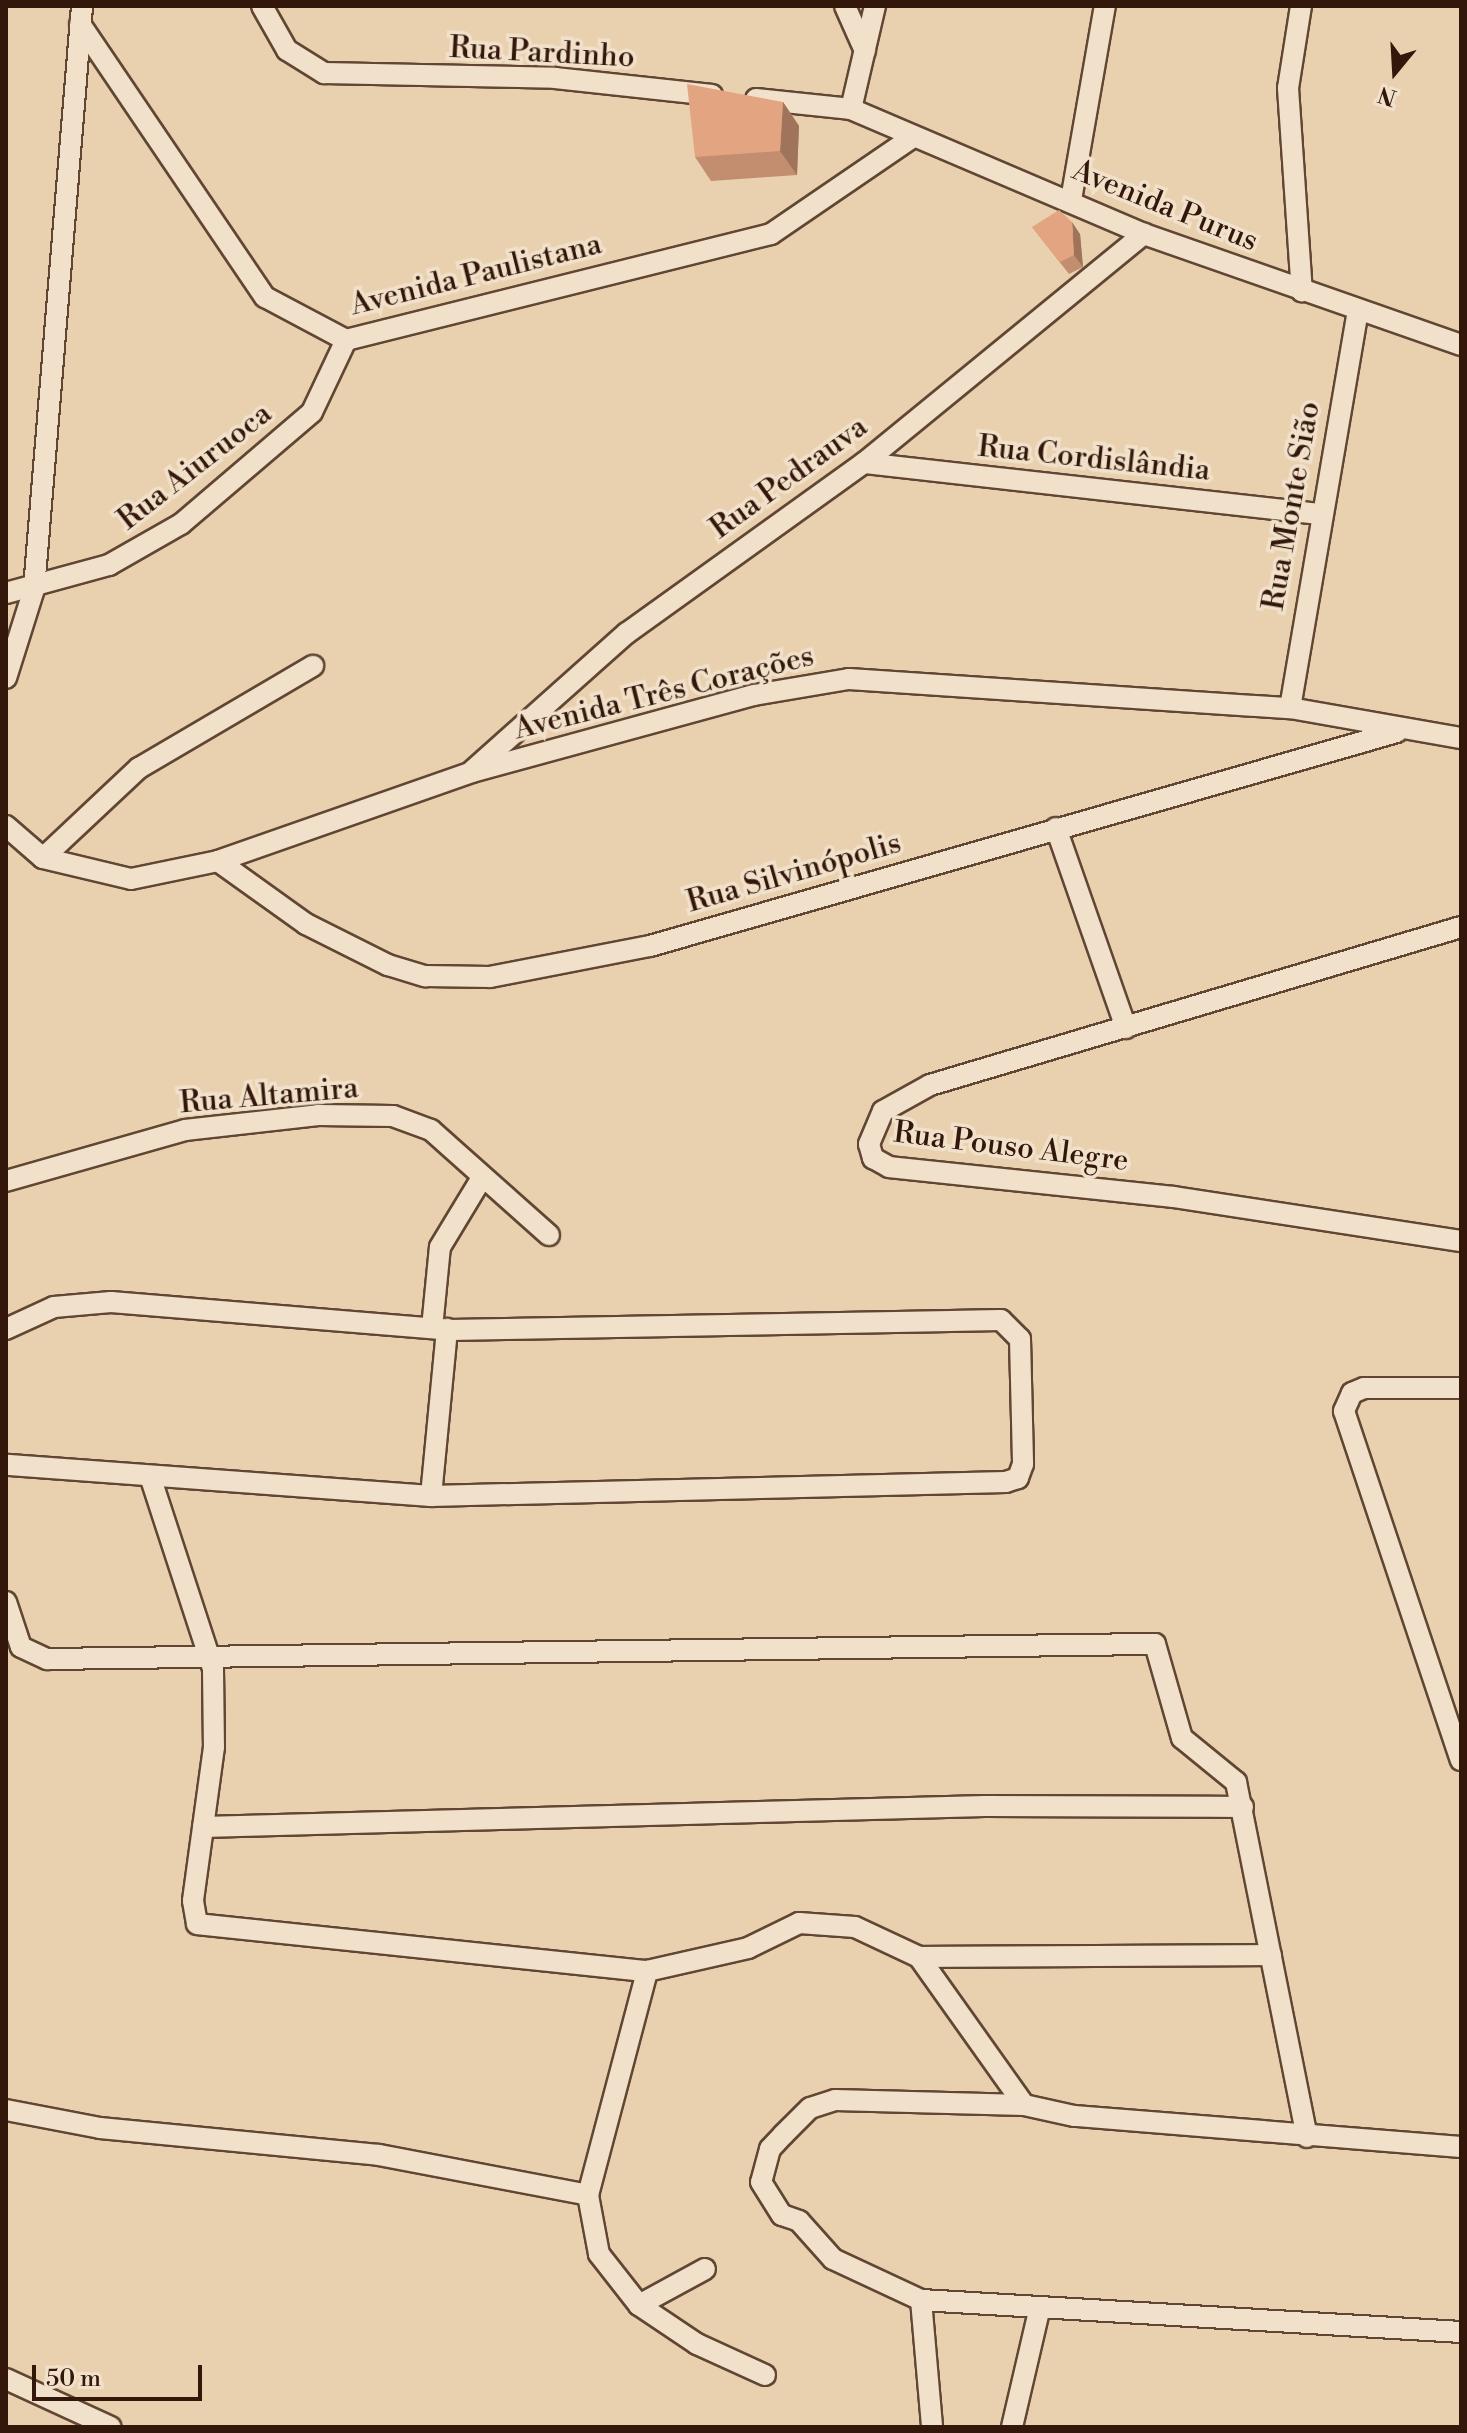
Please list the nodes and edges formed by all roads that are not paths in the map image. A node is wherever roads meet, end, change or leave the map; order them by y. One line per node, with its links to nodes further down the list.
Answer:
1 (262, 6): 8 (street, Rua Pardinho)
2 (845, 6): 7 (street)
3 (875, 6): 7 (street)
4 (1105, 6): 10 (street)
5 (1301, 6): 12 (street)
6 (81, 15): 14 (street, Avenida Paulistana); 18 (street)
7 (865, 51): 8 (street)
8 (851, 109): 9 (street, Avenida Purus)
9 (913, 137): 10 (street, Avenida Purus); 14 (street, Avenida Paulistana)
10 (1071, 200): 11 (street, Avenida Purus)
11 (1144, 234): 12 (street, Avenida Purus); 16 (street, Rua Pedrauva)
12 (1302, 292): 13 (street, Avenida Purus)
13 (1357, 314): 15 (street, Avenida Purus); 17 (street, Rua Monte Sião)
14 (346, 340): 18 (street, Rua Aiuruoca)
15 (1461, 345)
16 (864, 463): 17 (street, Rua Cordislândia); 25 (street, Rua Pedrauva)
17 (1318, 514): 22 (street, Rua Monte Sião)
18 (34, 589): 19 (street, Rua Aiuruoca); 21 (street)
19 (6, 593)
20 (313, 666): 28 (street)
21 (6, 678)
22 (1290, 708): 23 (street, Avenida Três Corações); 25 (street, Avenida Três Corações)
23 (1403, 730): 24 (street, Avenida Três Corações); 27 (street, Rua Silvinópolis)
24 (1461, 738)
25 (472, 772): 29 (street, Avenida Três Corações)
26 (6, 826): 28 (street, Avenida Três Corações)
27 (1056, 828): 29 (street, Rua Silvinópolis); 31 (street)
28 (43, 858): 29 (street, Avenida Três Corações)
29 (218, 861)
30 (1461, 927): 31 (street, Rua Pouso Alegre)
31 (1126, 1028): 35 (street, Rua Pouso Alegre)
32 (6, 1181): 33 (street, Rua Altamira)
33 (480, 1181): 34 (street, Rua Altamira); 37 (street)
34 (549, 1235)
35 (1461, 1241)
36 (6, 1329): 37 (street)
37 (439, 1329): 41 (street); 41 (street)
38 (1461, 1388): 44 (street)
39 (6, 1465): 40 (street)
40 (150, 1476): 41 (street); 43 (street)
41 (431, 1496)
42 (6, 1602): 43 (street)
43 (209, 1658): 45 (street); 46 (street)
44 (1461, 1760)
45 (1243, 1807): 46 (street); 47 (street)
46 (203, 1827): 49 (street)
47 (1271, 1955): 48 (street); 52 (street)
48 (919, 1957): 49 (street); 50 (street)
49 (647, 1971): 54 (street)
50 (1024, 2105): 52 (street); 56 (street)
51 (6, 2110): 54 (street)
52 (1307, 2137): 53 (street)
53 (1461, 2147)
54 (588, 2195): 57 (street)
55 (705, 2269): 57 (street)
56 (921, 2300): 58 (street); 63 (street)
57 (639, 2305): 60 (street)
58 (1040, 2307): 59 (street); 64 (street)
59 (1461, 2332)
60 (765, 2375)
61 (6, 2379): 62 (street)
62 (111, 2427)
63 (932, 2427)
64 (1012, 2427)

